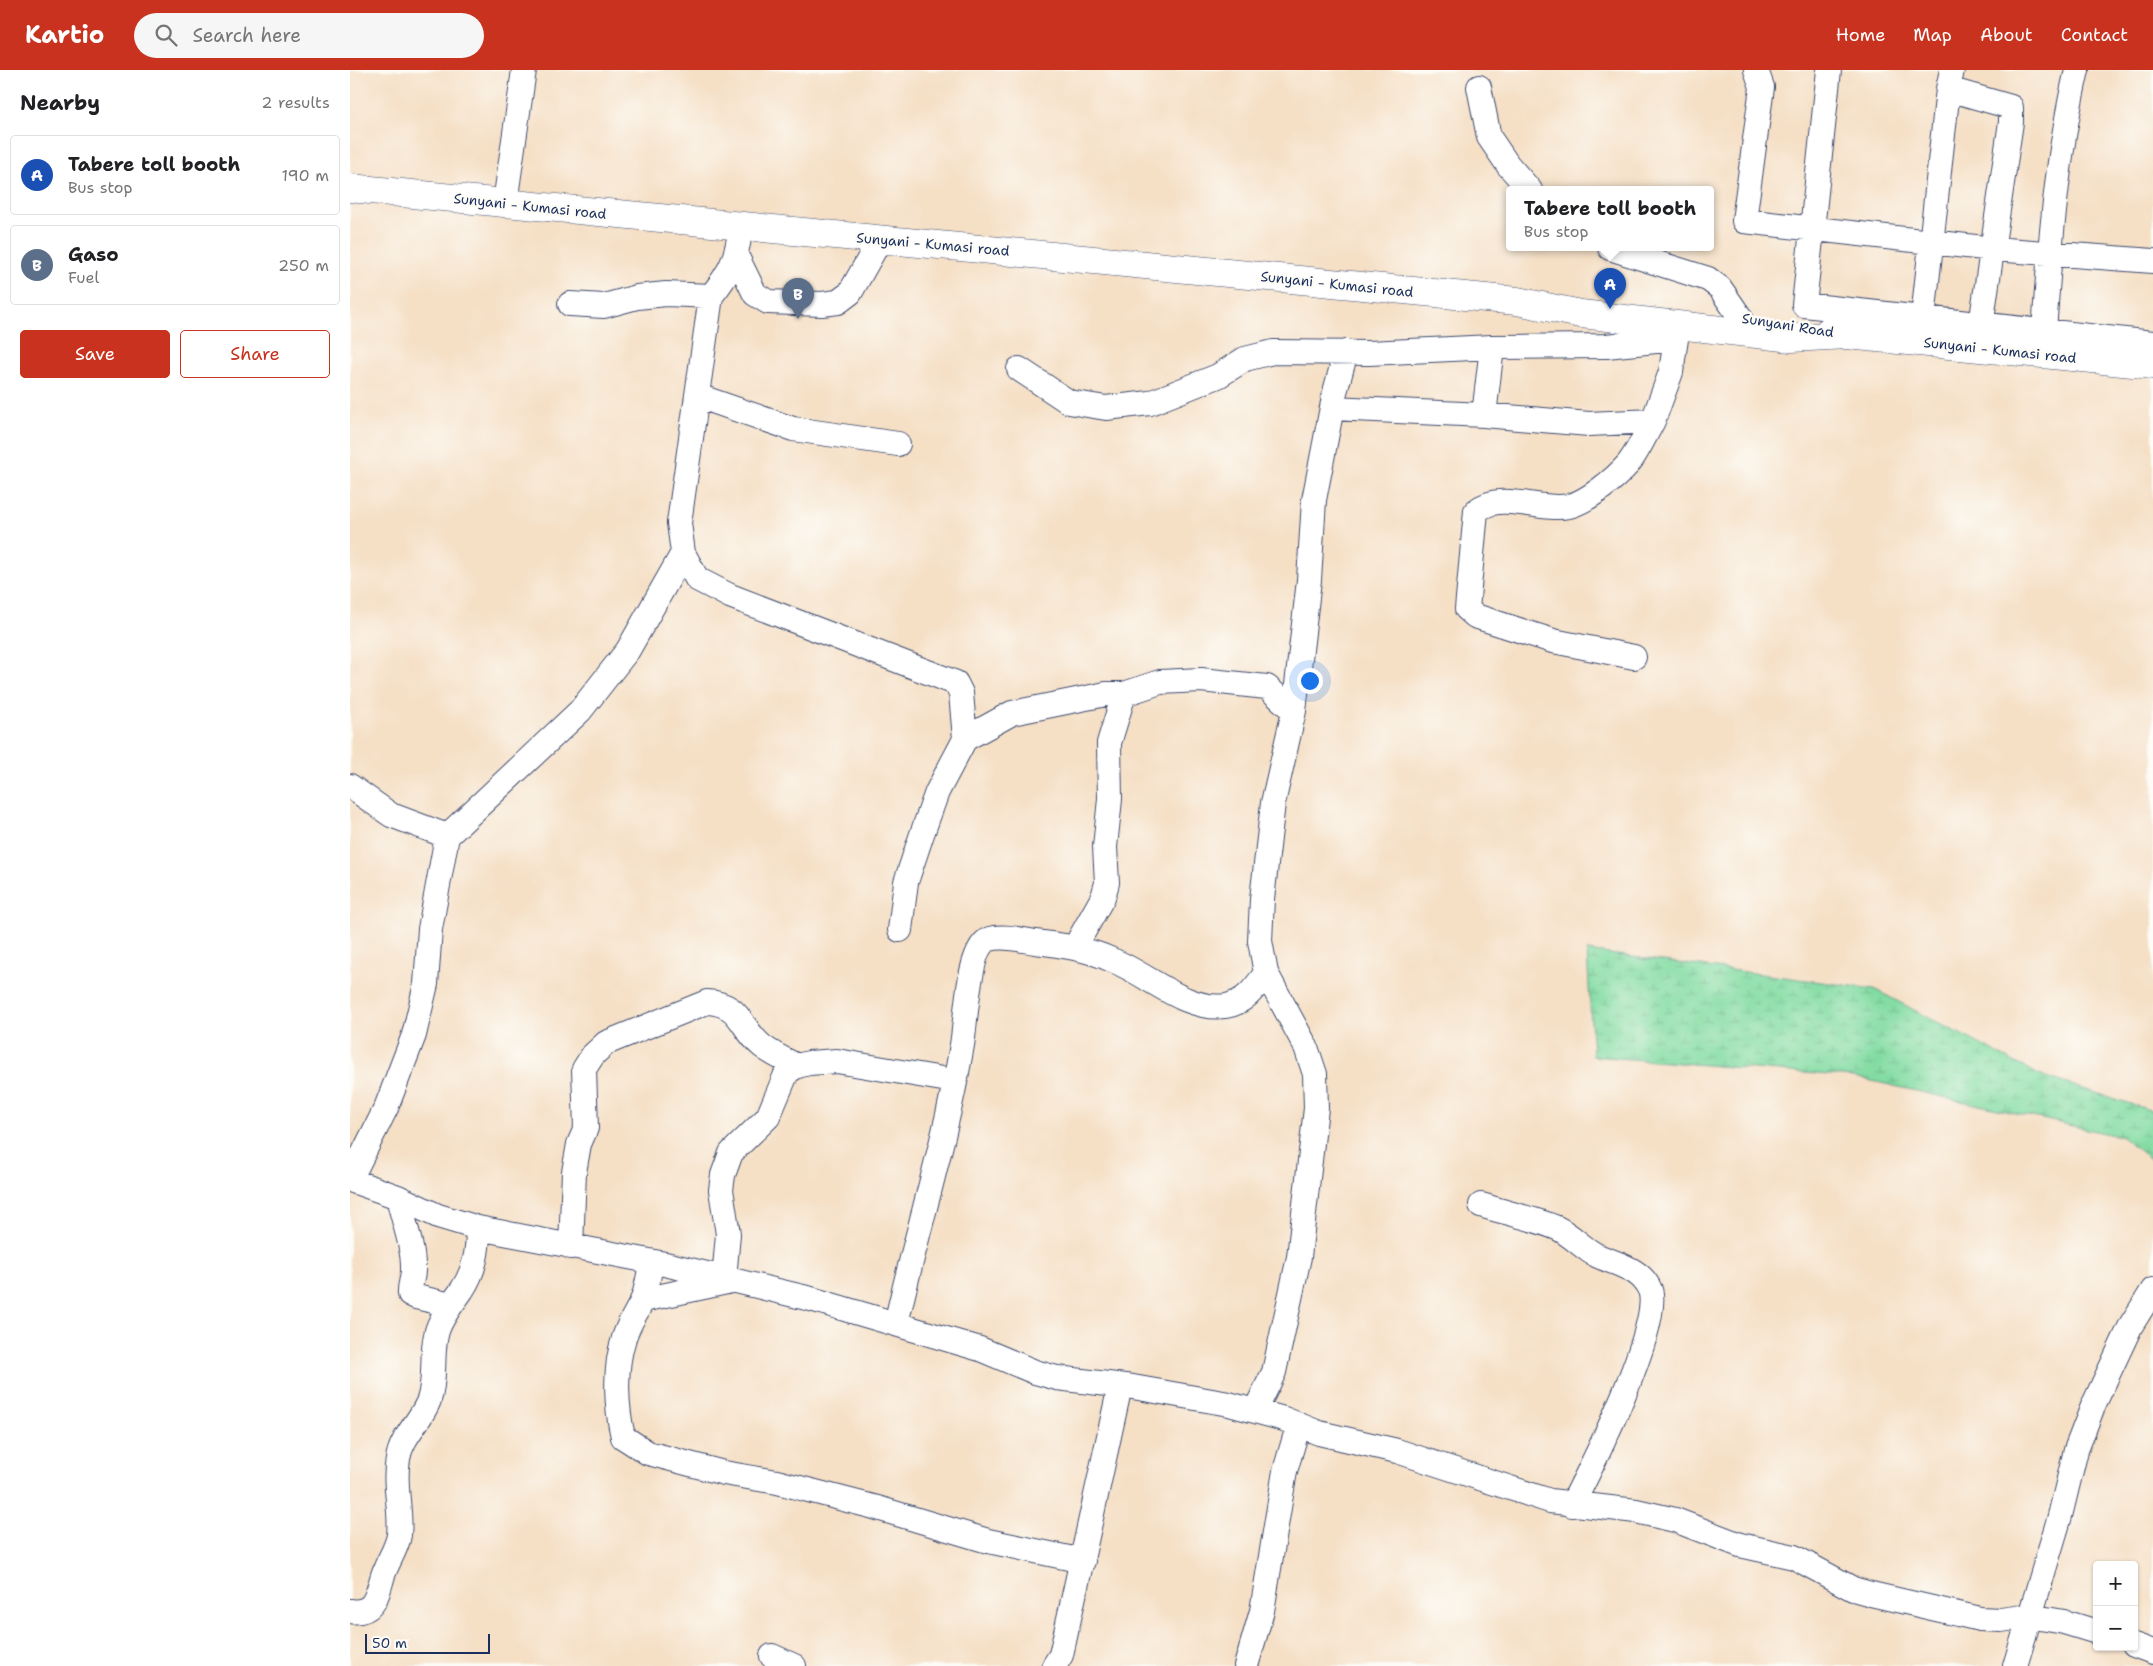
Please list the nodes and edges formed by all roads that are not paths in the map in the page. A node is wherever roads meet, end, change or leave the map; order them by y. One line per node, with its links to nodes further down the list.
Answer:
1 (524, 70): 9 (street)
2 (1756, 70): 11 (street)
3 (1829, 70): 11 (street)
4 (2077, 70): 16 (street)
5 (1950, 79): 13 (street); 14 (street)
6 (1479, 87): 7 (street)
7 (1526, 186)
8 (350, 188): 9 (main road, Sunyani - Kumasi road)
9 (506, 203): 10 (main road, Sunyani - Kumasi road)
10 (741, 227): 12 (main road, Sunyani - Kumasi road); 17 (street)
11 (1813, 228): 13 (street); 23 (street)
12 (881, 238): 17 (street); 20 (main road, Sunyani - Kumasi road)
13 (1931, 242): 14 (street); 23 (street)
14 (1993, 249): 16 (street); 24 (street)
15 (1619, 251): 22 (street)
16 (2050, 253): 18 (street); 26 (street)
17 (737, 257): 19 (street)
18 (2153, 261)
19 (711, 296): 21 (street); 33 (street)
20 (1517, 302): 22 (main road, Sunyani Road); 25 (main road, Sunyani Road)
21 (570, 304)
22 (1740, 317): 27 (main road, Sunyani Road)
23 (1923, 318): 24 (street)
24 (1981, 325): 26 (street)
25 (1676, 332): 27 (main road, Sunyani Road); 29 (street); 36 (street)
26 (2044, 332): 28 (street)
27 (1847, 335): 31 (main road, Sunyani - Kumasi road)
28 (2153, 343)
29 (1492, 347): 30 (street); 35 (street)
30 (1346, 352): 32 (street); 34 (street)
31 (2153, 365)
32 (1020, 369)
33 (698, 396): 37 (street); 38 (street)
34 (1332, 408): 35 (street); 41 (street)
35 (1484, 415): 36 (street)
36 (1654, 421): 39 (street)
37 (898, 444)
38 (683, 553): 42 (street); 44 (street)
39 (1634, 657)
40 (1124, 694): 41 (street); 42 (street); 46 (street)
41 (1294, 711): 47 (street)
42 (965, 739): 45 (street)
43 (350, 786): 44 (street)
44 (447, 836): 50 (street)
45 (900, 930)
46 (1075, 947): 47 (street); 49 (street)
47 (1266, 973): 61 (street)
48 (797, 1066): 49 (street); 54 (street); 56 (street)
49 (954, 1081): 60 (street)
50 (350, 1180): 51 (street)
51 (398, 1197): 53 (street); 59 (street)
52 (1481, 1205): 65 (street)
53 (478, 1228): 54 (street); 59 (street)
54 (571, 1247): 55 (street)
55 (652, 1263): 56 (street); 58 (street)
56 (729, 1280): 58 (street); 60 (street)
57 (2153, 1290): 68 (street)
58 (643, 1300): 66 (street)
59 (451, 1305): 67 (street)
60 (896, 1324): 62 (street)
61 (1274, 1372): 63 (street); 64 (street)
62 (1120, 1386): 63 (street); 66 (street)
63 (1255, 1411): 64 (street)
64 (1291, 1423): 65 (street); 73 (street)
65 (1572, 1505): 68 (street)
66 (1083, 1561): 72 (street)
67 (350, 1611)
68 (2029, 1616): 69 (street); 74 (street)
69 (2093, 1631)
70 (772, 1656): 71 (street)
71 (794, 1666)
72 (1054, 1666)
73 (1246, 1666)
74 (2016, 1666)

